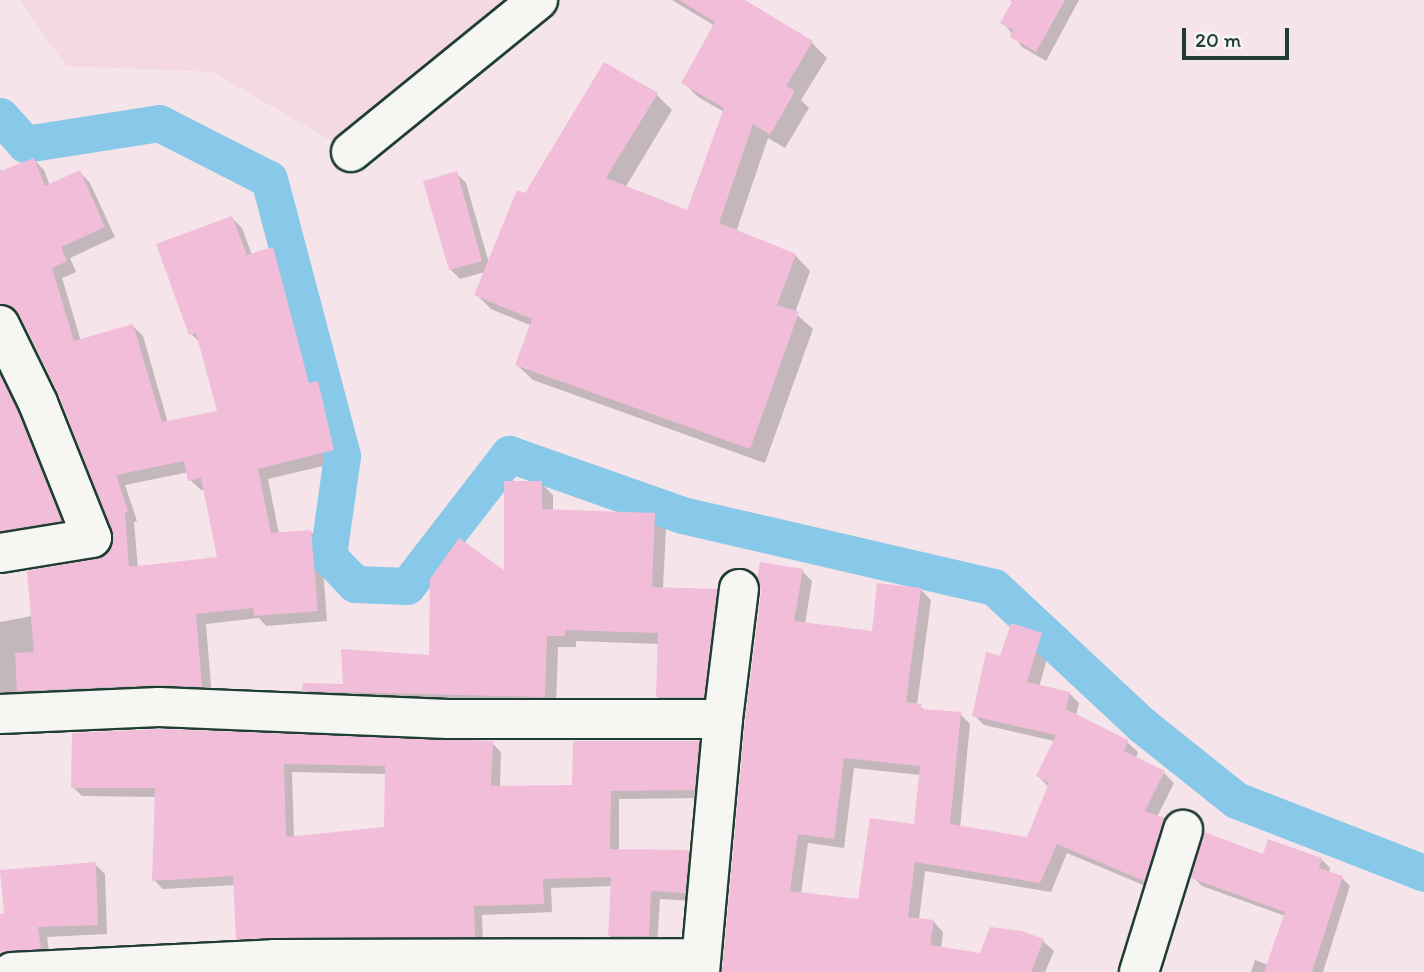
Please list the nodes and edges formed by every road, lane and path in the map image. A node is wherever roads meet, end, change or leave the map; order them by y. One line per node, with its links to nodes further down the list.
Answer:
1 (538, 0): 2 (street)
2 (351, 152)
3 (0, 325): 4 (street)
4 (0, 554)
5 (739, 589): 7 (street)
6 (0, 714): 7 (street)
7 (723, 719): 9 (street)
8 (1183, 830): 11 (street)
9 (700, 965): 10 (street)
10 (12, 972)
11 (1139, 972)

